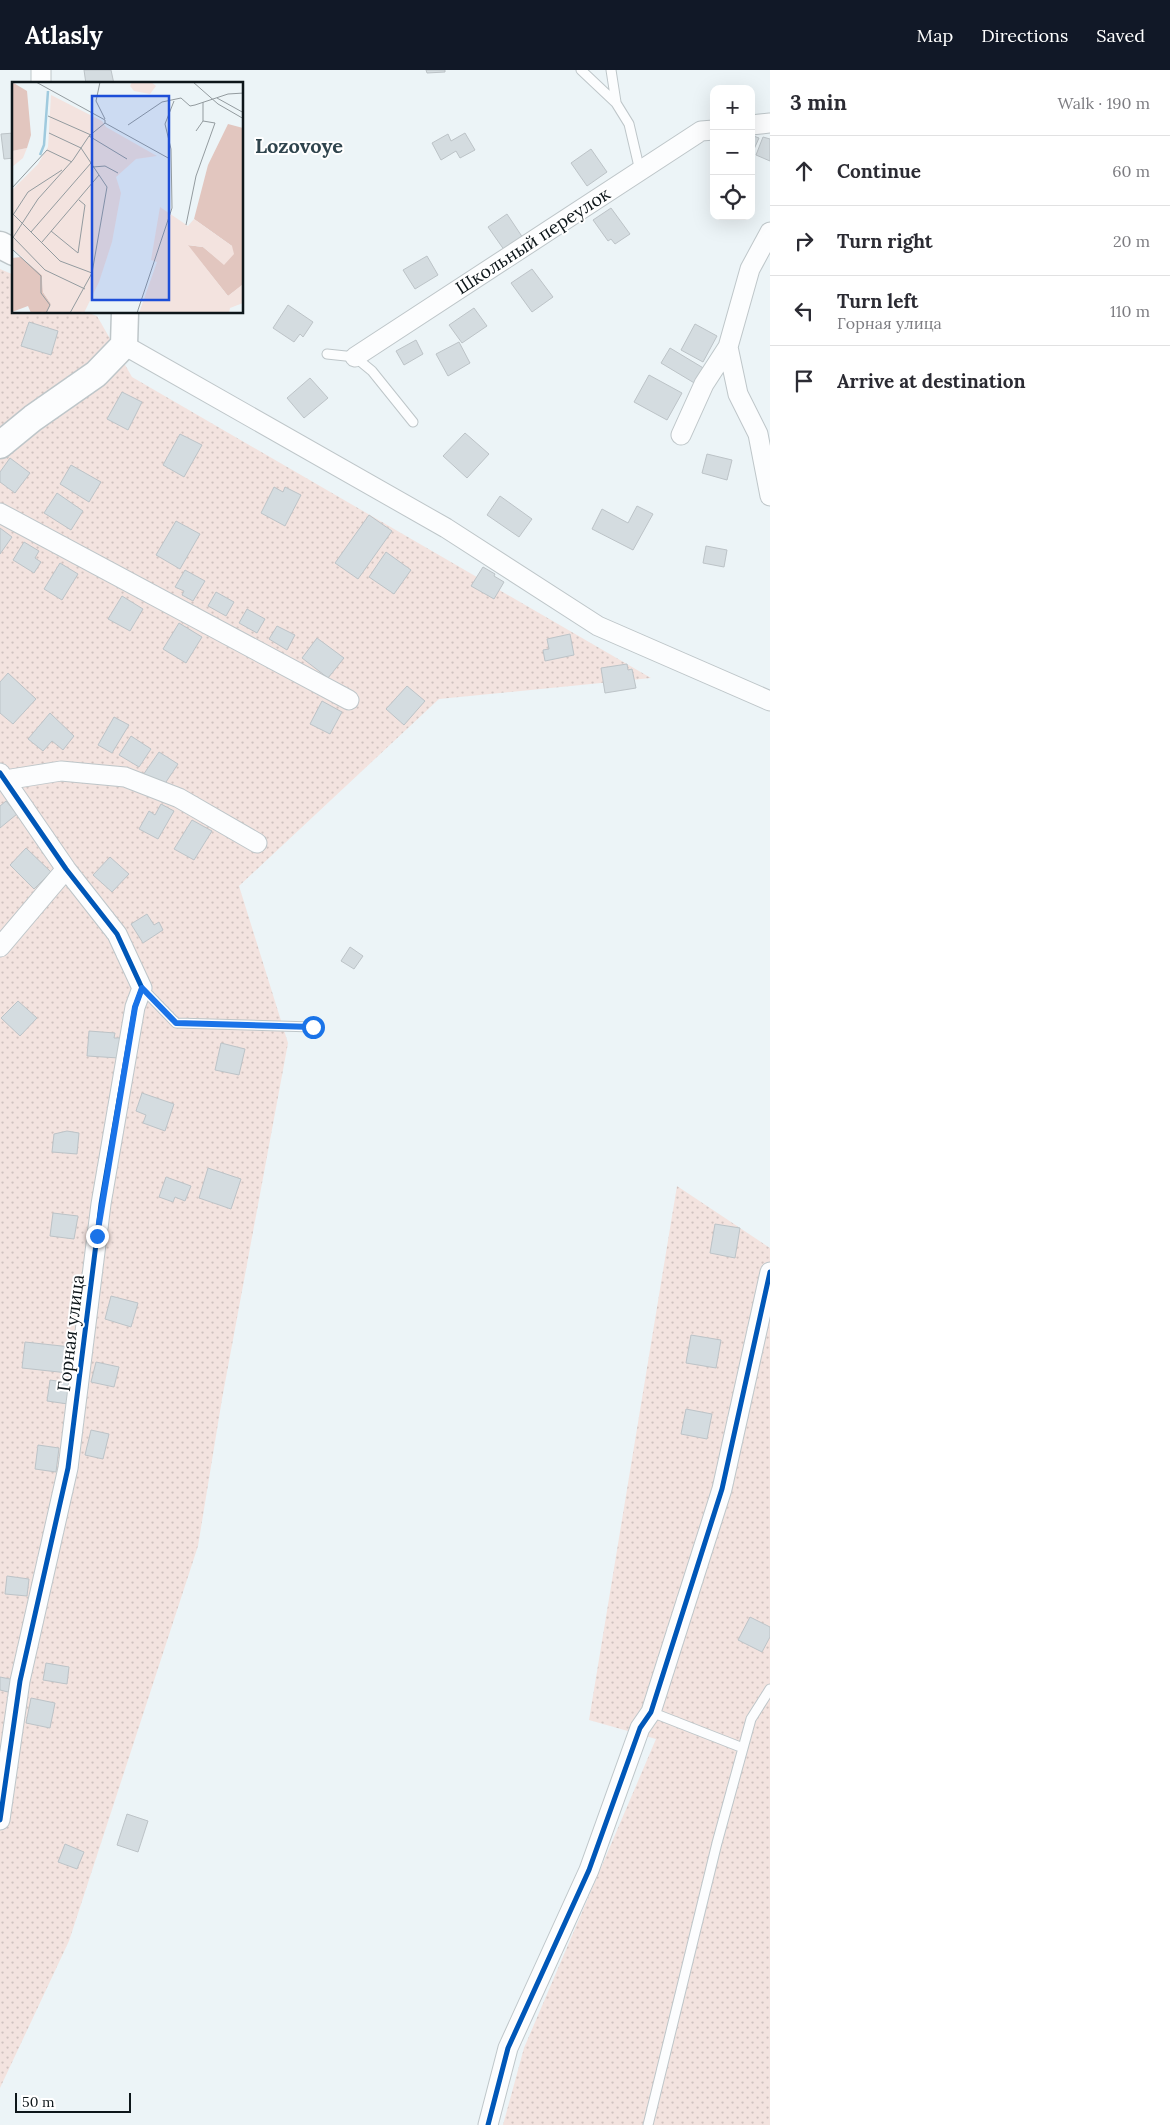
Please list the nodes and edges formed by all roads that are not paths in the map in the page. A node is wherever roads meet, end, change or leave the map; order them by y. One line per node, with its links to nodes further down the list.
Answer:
1 (581, 70): 3 (lane)
2 (611, 70): 3 (lane)
3 (616, 102): 7 (lane)
4 (770, 124): 5 (street)
5 (755, 125)
6 (710, 130): 7 (street, Школьный переулок)
7 (640, 172): 15 (street, Школьный переулок)
8 (770, 232): 13 (street)
9 (0, 245): 10 (main road)
10 (12, 251)
11 (125, 314): 12 (main road)
12 (124, 346): 18 (main road); 22 (street)
13 (728, 347): 17 (street); 19 (street)
14 (327, 354): 15 (lane)
15 (355, 357): 16 (lane)
16 (413, 422)
17 (681, 435)
18 (0, 445)
19 (770, 496)
20 (0, 513): 21 (street)
21 (349, 700)
22 (770, 701)
23 (2, 776): 24 (street); 25 (street)
24 (257, 843)
25 (66, 869): 26 (street); 27 (street)
26 (0, 947)
27 (142, 988): 28 (lane); 33 (street, Горная улица)
28 (313, 1027)
29 (770, 1272): 31 (street)
30 (770, 1689): 32 (lane)
31 (651, 1712): 32 (lane); 34 (street)
32 (743, 1748): 35 (lane)
33 (0, 1820)
34 (488, 2125)
35 (648, 2125)

